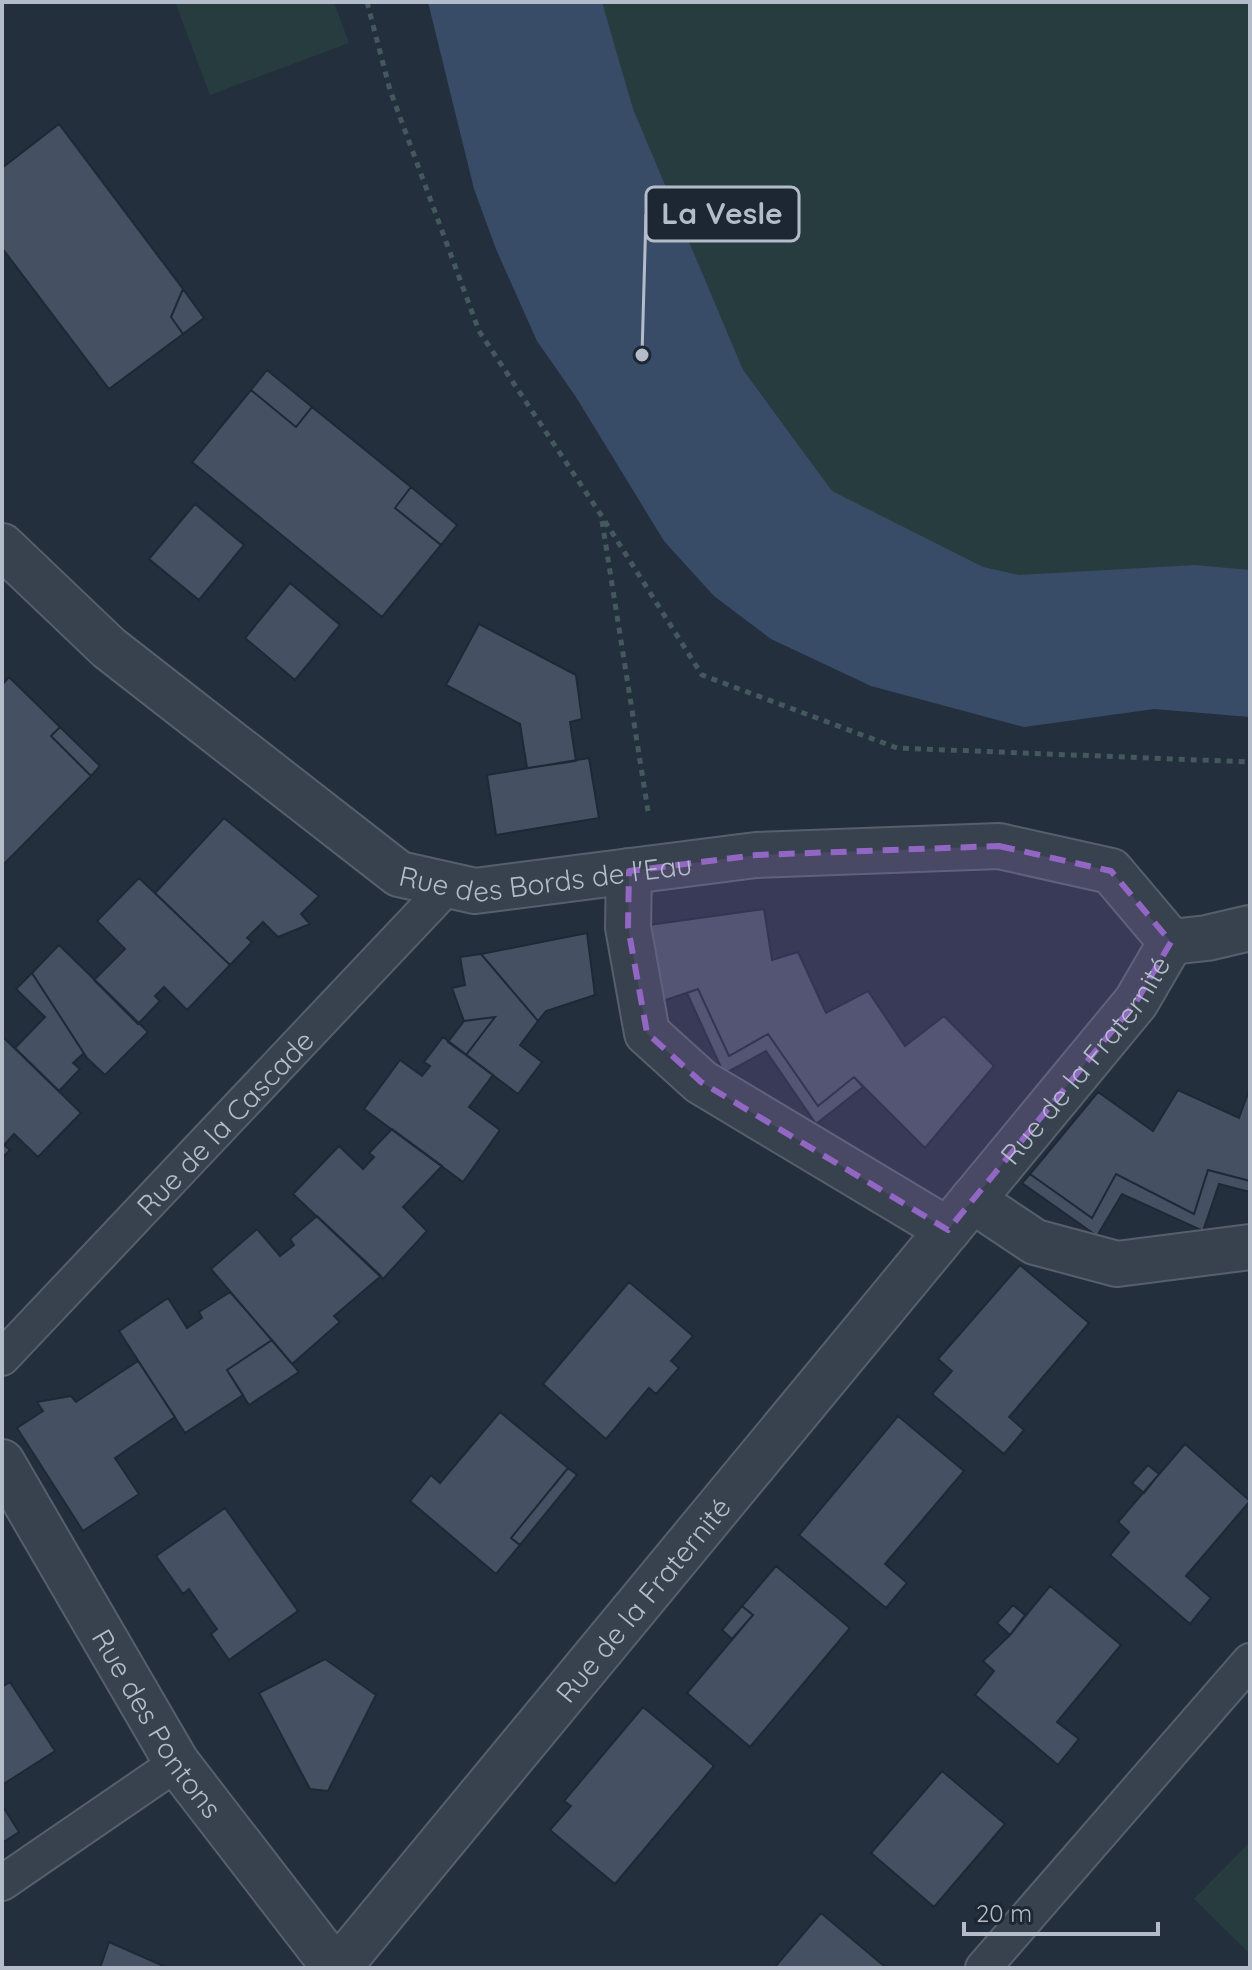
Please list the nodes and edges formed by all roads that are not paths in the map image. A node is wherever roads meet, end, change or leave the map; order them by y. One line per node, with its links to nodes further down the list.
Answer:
1 (2, 546): 3 (street, Rue des Bords de l'Eau)
2 (643, 870): 3 (street, Rue des Bords de l'Eau); 5 (street, Rue des Bords de l'Eau); 6 (street)
3 (448, 886): 8 (lane, Rue de la Cascade)
4 (1250, 928): 5 (street, Rue de la Fraternité)
5 (1171, 942): 6 (street, Rue de la Fraternité)
6 (960, 1215): 7 (street); 13 (street, Rue de la Fraternité)
7 (1250, 1247)
8 (2, 1358)
9 (2, 1462): 11 (street, Rue des Pontons)
10 (1250, 1661): 14 (lane)
11 (177, 1763): 12 (lane); 13 (street, Rue des Pontons)
12 (2, 1883)
13 (336, 1968)
14 (983, 1968)

